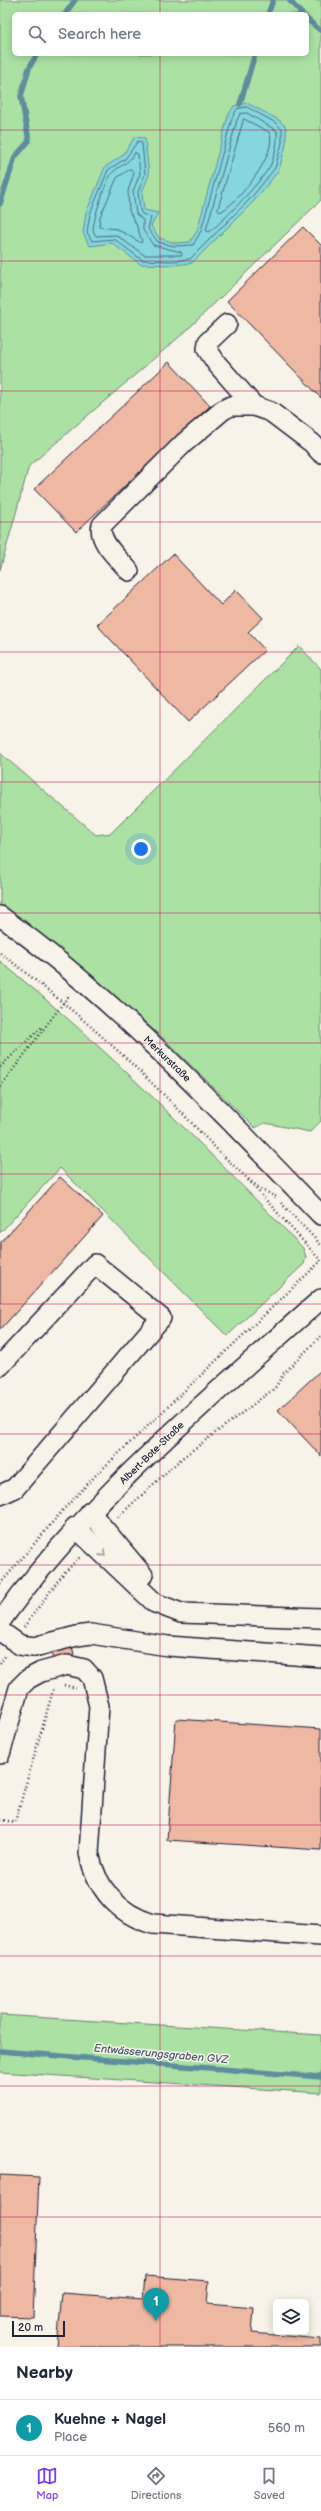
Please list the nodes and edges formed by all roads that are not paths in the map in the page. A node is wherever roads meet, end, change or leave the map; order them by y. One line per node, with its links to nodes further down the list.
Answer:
1 (227, 324): 2 (street)
2 (254, 406): 3 (street); 4 (street)
3 (321, 453)
4 (129, 571)
5 (0, 916): 6 (street, Merkurstraße)
6 (321, 1215)
7 (321, 1299): 10 (street, Albert-Bote-Straße)
8 (0, 1366): 9 (street)
9 (0, 1495)
10 (90, 1512): 11 (street, Albert-Bote-Straße); 12 (street)
11 (75, 1527): 12 (street); 13 (street, Albert-Bote-Straße)
12 (99, 1537): 14 (street)
13 (3, 1609)
14 (321, 1617)
15 (7, 1636): 16 (street)
16 (321, 1657)
17 (0, 1754): 18 (street)
18 (321, 1936)

